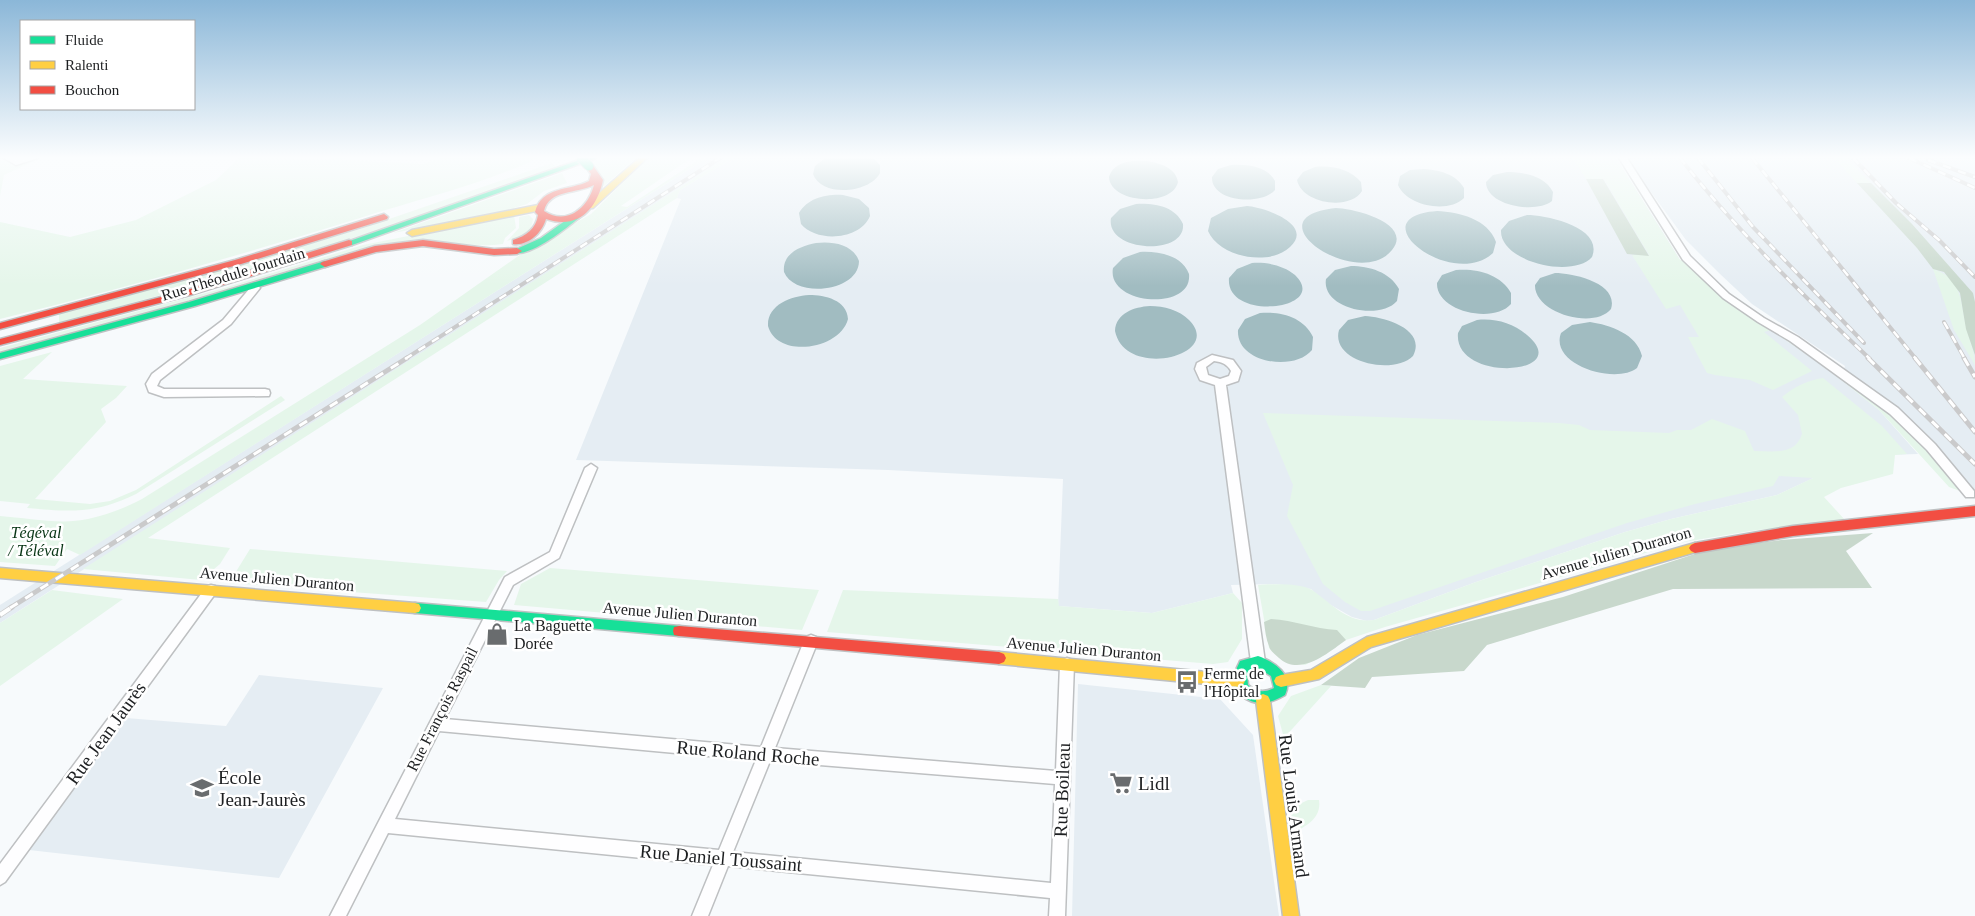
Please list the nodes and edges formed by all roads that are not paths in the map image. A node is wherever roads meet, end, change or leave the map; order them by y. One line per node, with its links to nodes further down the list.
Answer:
1 (477, 201): 11 (main road)
2 (543, 201): 8 (main road)
3 (592, 201): 6 (main road)
4 (596, 201): 6 (main road, Rue Théodule Jourdain)
5 (1650, 201): 19 (street)
6 (590, 206): 9 (main road, Rue Théodule Jourdain)
7 (398, 212): 13 (main road)
8 (540, 212): 9 (main road); 10 (main road, Rue Théodule Jourdain); 11 (main road)
9 (576, 216): 10 (main road, Rue Théodule Jourdain)
10 (478, 248): 12 (main road, Rue Théodule Jourdain)
11 (324, 251): 14 (main road)
12 (254, 286): 15 (main road, Rue Théodule Jourdain); 17 (street)
13 (0, 326)
14 (0, 342)
15 (0, 356)
16 (1220, 383): 25 (street)
17 (265, 393)
18 (591, 468): 23 (street, Rue François Raspail)
19 (1970, 494)
20 (1975, 511): 27 (main road, Avenue Julien Duranton)
21 (0, 572): 22 (main road, Avenue Julien Duranton)
22 (211, 590): 23 (main road, Avenue Julien Duranton); 35 (street, Rue Jean Jaurès)
23 (491, 614): 24 (main road, Avenue Julien Duranton); 30 (street, Rue François Raspail)
24 (811, 642): 26 (main road, Avenue Julien Duranton); 31 (street)
25 (1258, 662): 27 (main road); 28 (main road)
26 (1067, 664): 28 (main road, Avenue Julien Duranton); 32 (street, Rue Boileau)
27 (1281, 680): 29 (main road)
28 (1238, 681): 29 (main road)
29 (1263, 700): 40 (main road, Rue Louis Armand)
30 (435, 724): 31 (street, Rue Roland Roche); 33 (street, Rue François Raspail)
31 (765, 754): 32 (street, Rue Roland Roche); 34 (street)
32 (1062, 778): 36 (street, Rue Boileau)
33 (384, 825): 34 (street, Rue Daniel Toussaint); 37 (street, Rue François Raspail)
34 (724, 858): 36 (street, Rue Daniel Toussaint); 38 (street)
35 (0, 877)
36 (1058, 891): 39 (street, Rue Boileau)
37 (338, 916)
38 (700, 916)
39 (1057, 916)
40 (1291, 916)

